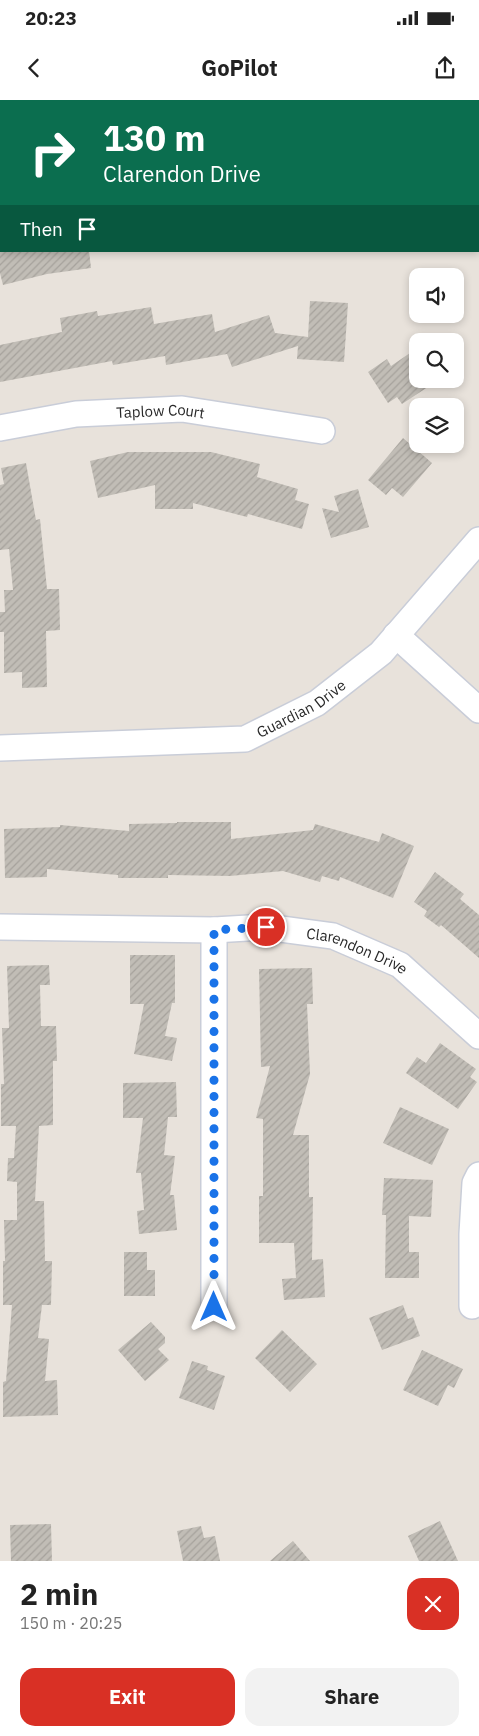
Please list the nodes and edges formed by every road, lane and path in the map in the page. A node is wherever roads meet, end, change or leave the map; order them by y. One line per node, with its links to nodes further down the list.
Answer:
1 (0, 428): 2 (street, Taplow Court)
2 (322, 431)
3 (479, 540): 4 (street, Guardian Drive)
4 (396, 635): 5 (street); 6 (street, Guardian Drive)
5 (479, 710)
6 (0, 748)
7 (0, 927): 8 (street, Clarendon Drive)
8 (214, 930): 9 (street, Clarendon Drive); 12 (street)
9 (479, 1036)
10 (479, 1174): 11 (street)
11 (472, 1306)
12 (214, 1307)

